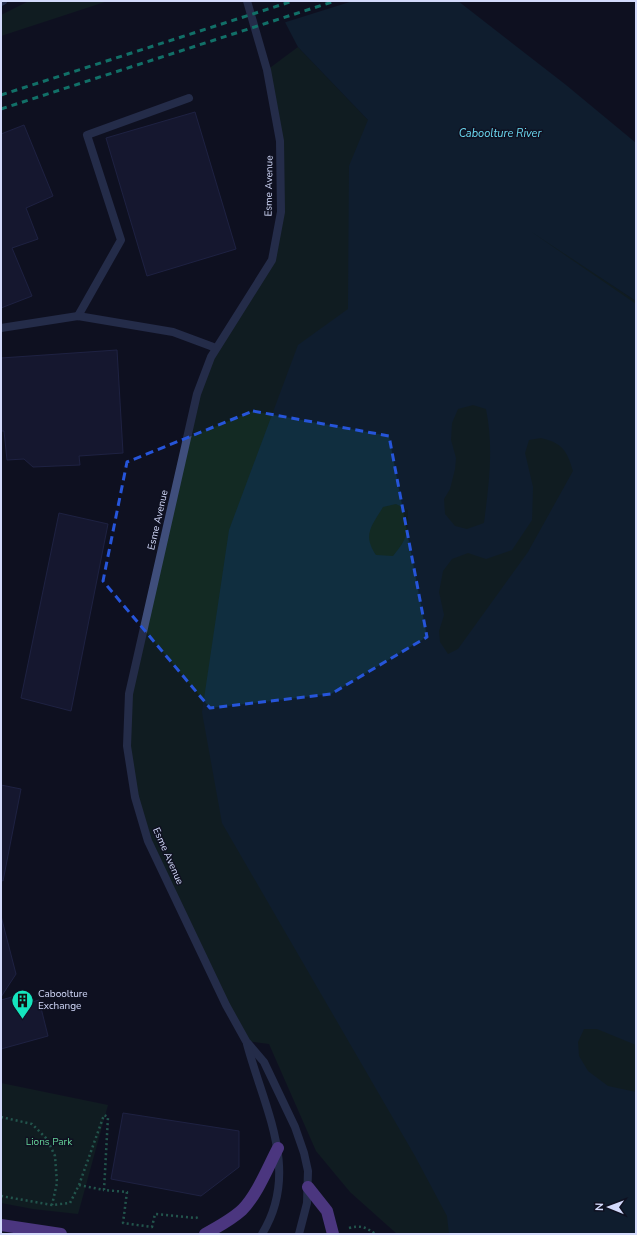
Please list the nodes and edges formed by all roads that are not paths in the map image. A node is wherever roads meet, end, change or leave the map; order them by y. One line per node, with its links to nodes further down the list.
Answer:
1 (247, 1): 5 (street, Esme Avenue)
2 (189, 98): 3 (street)
3 (78, 316): 4 (street); 5 (street)
4 (1, 328)
5 (216, 348): 6 (street, Esme Avenue)
6 (246, 1041): 7 (street, Esme Avenue); 8 (street, Esme Avenue)
7 (278, 1148): 12 (main road); 13 (street, Esme Avenue)
8 (308, 1187): 10 (main road); 14 (street, Esme Avenue)
9 (1, 1225): 11 (main road)
10 (333, 1233)
11 (60, 1234)
12 (205, 1234)
13 (262, 1234)
14 (299, 1234)

